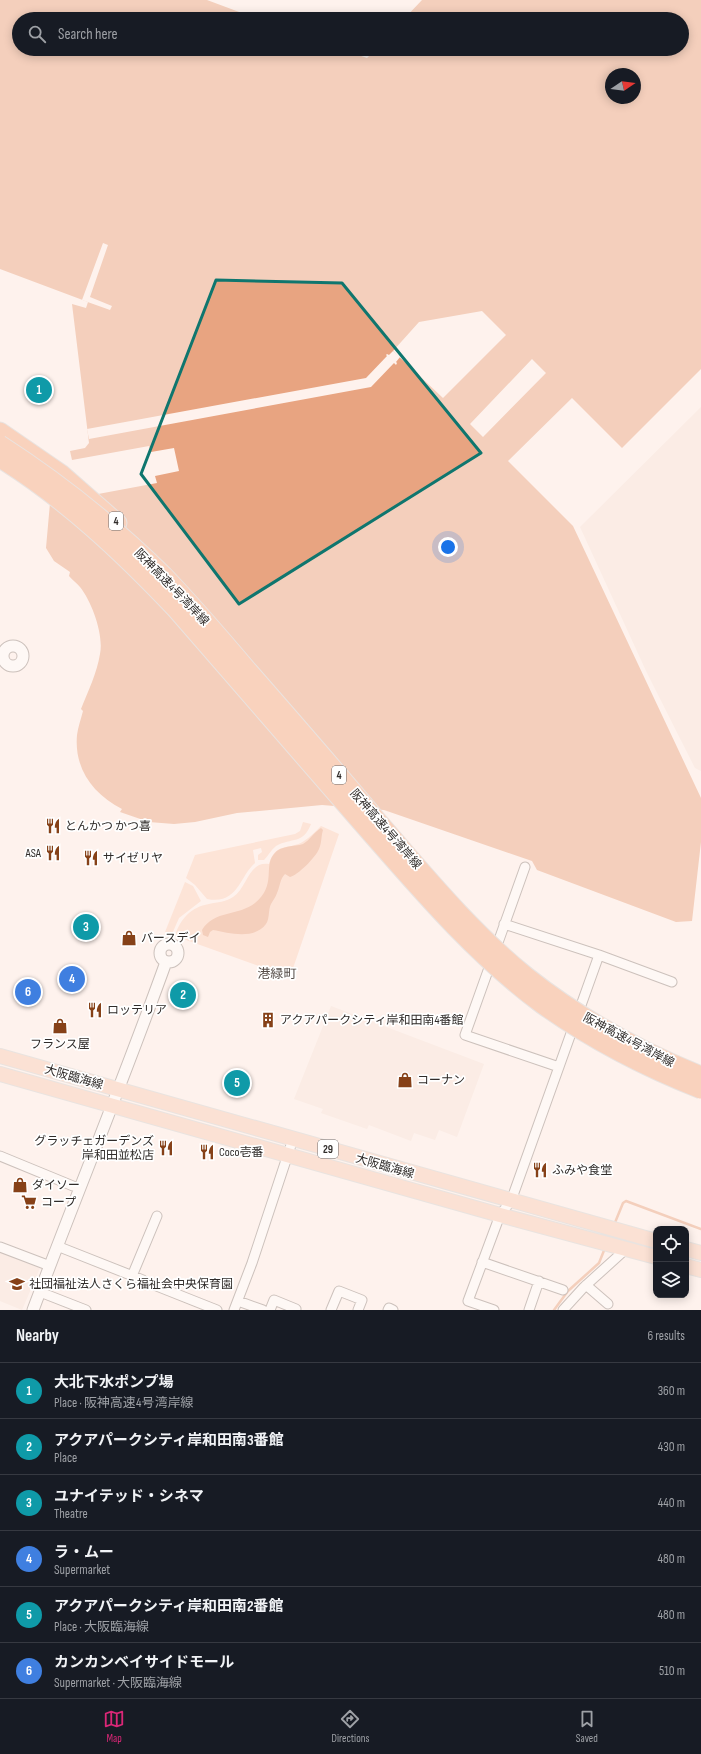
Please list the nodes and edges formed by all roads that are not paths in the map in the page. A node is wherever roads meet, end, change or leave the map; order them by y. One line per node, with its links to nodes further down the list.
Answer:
1 (0, 431): 6 (highway, 4, bridge)
2 (0, 444): 6 (highway, 阪神高速4号湾岸線 / 4, bridge)
3 (0, 459): 5 (highway, 阪神高速4号湾岸線 / 4, bridge)
4 (0, 465): 5 (highway, 4, bridge)
5 (51, 495): 17 (highway, 阪神高速4号湾岸線 / 4, bridge)
6 (164, 575): 15 (highway, 阪神高速4号湾岸線 / 4, bridge)
7 (525, 867): 8 (street)
8 (504, 924): 9 (street); 13 (street)
9 (600, 955): 11 (street); 13 (street)
10 (166, 962): 16 (street)
11 (672, 982)
12 (0, 1056): 16 (main road, 大阪臨海線 / 29)
13 (559, 1067): 23 (street)
14 (0, 1074): 18 (main road, 大阪臨海線 / 29)
15 (701, 1076)
16 (119, 1090): 18 (street); 19 (main road, 大阪臨海線 / 29)
17 (701, 1090)
18 (113, 1104): 20 (main road, 大阪臨海線 / 29); 27 (street)
19 (293, 1140): 20 (street); 23 (main road, 大阪臨海線 / 29)
20 (288, 1154): 24 (main road, 大阪臨海線 / 29); 44 (street)
21 (0, 1156): 22 (street)
22 (74, 1186)
23 (511, 1201): 24 (street); 26 (main road, 大阪臨海線 / 29)
24 (500, 1215): 29 (main road, 大阪臨海線 / 29); 33 (street)
25 (157, 1216): 37 (street)
26 (653, 1240)
27 (57, 1246): 34 (street); 37 (street)
28 (0, 1247): 34 (street)
29 (626, 1249): 32 (main road, 大阪臨海線 / 29); 41 (street)
30 (689, 1250): 31 (main road)
31 (701, 1253)
32 (653, 1256)
33 (482, 1262): 39 (street); 57 (street)
34 (50, 1266): 43 (street)
35 (689, 1267): 36 (main road)
36 (701, 1270)
37 (132, 1276): 38 (street)
38 (143, 1280)
39 (539, 1282): 42 (street); 58 (street)
40 (154, 1285): 48 (street)
41 (586, 1285): 45 (street); 59 (street)
42 (563, 1290)
43 (40, 1292): 46 (street); 47 (street)
44 (238, 1301): 49 (street); 50 (street)
45 (608, 1304)
46 (33, 1310)
47 (86, 1310)
48 (217, 1310)
49 (234, 1310)
50 (263, 1310)
51 (270, 1310): 52 (street)
52 (295, 1310)
53 (331, 1310): 54 (street)
54 (358, 1310)
55 (388, 1310): 56 (street)
56 (393, 1310)
57 (494, 1310)
58 (529, 1310)
59 (563, 1310)

